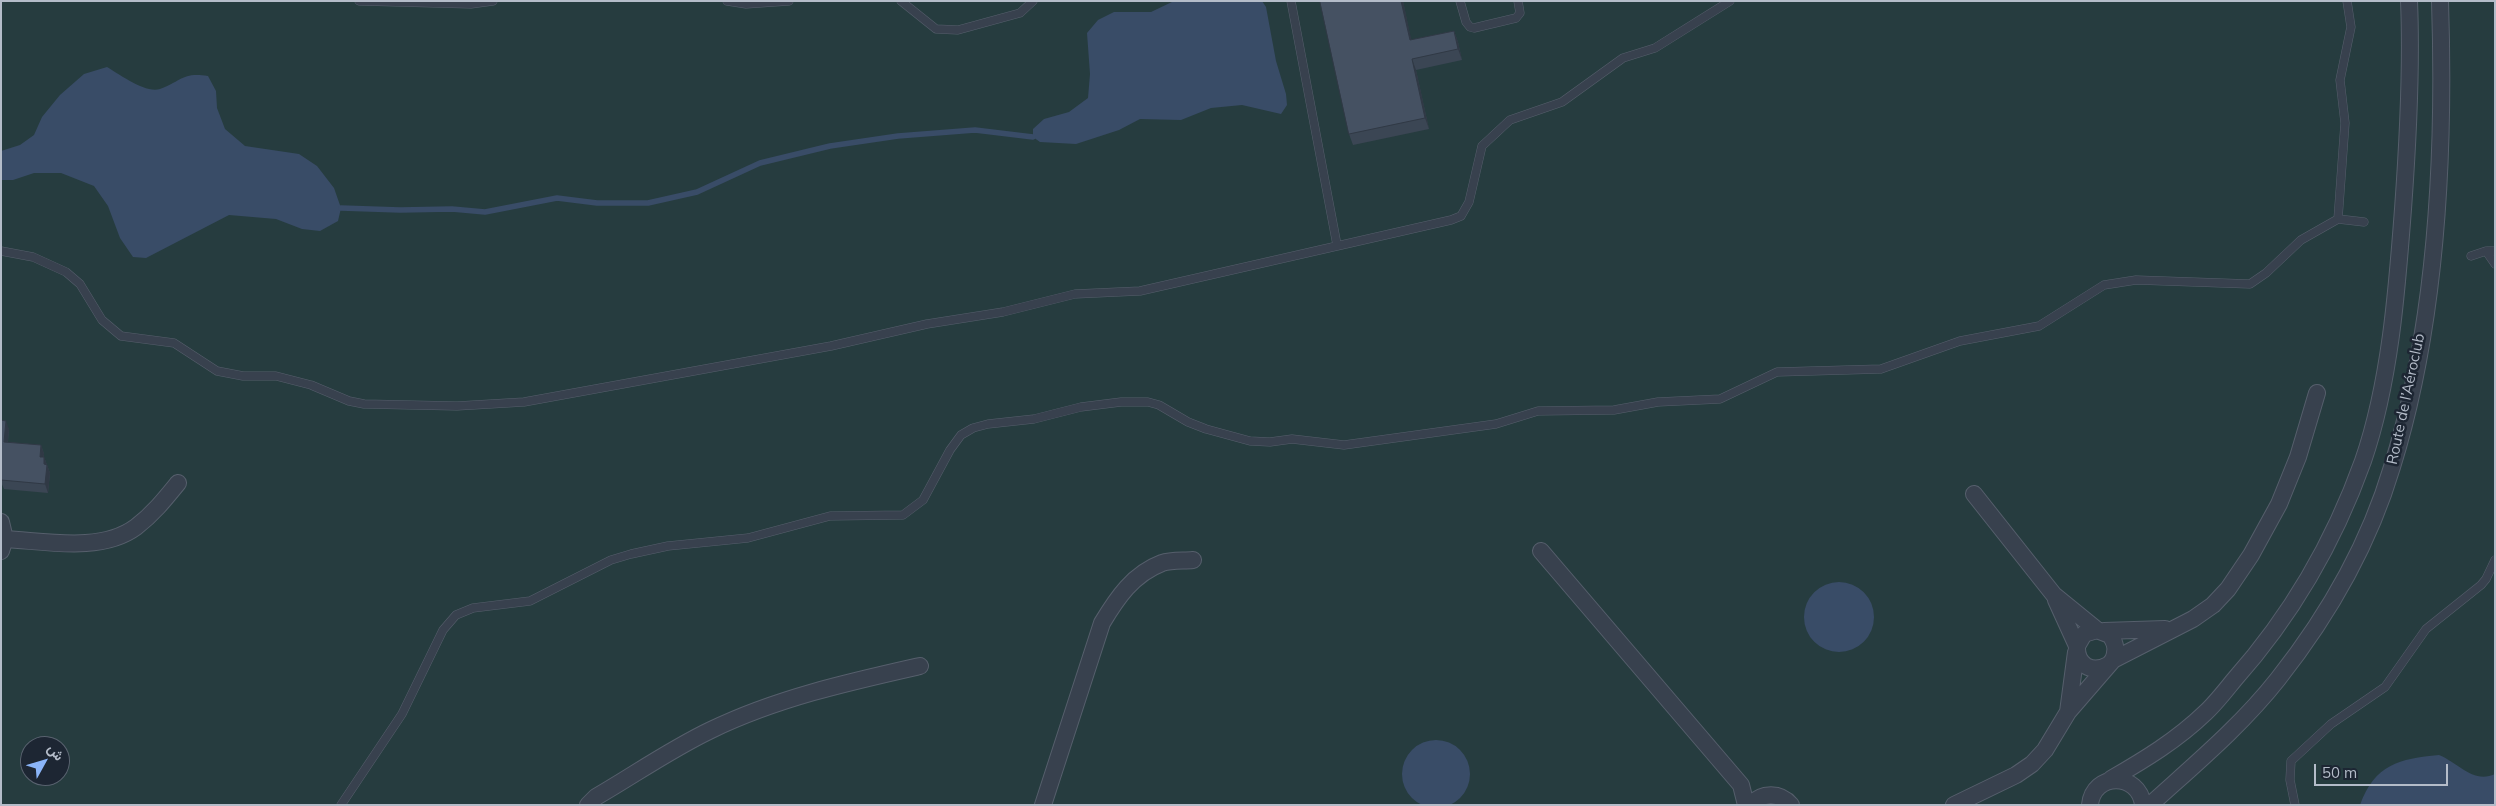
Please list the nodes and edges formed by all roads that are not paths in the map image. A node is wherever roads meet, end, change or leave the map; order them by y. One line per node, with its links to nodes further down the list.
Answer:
1 (360, 1): 2 (lane)
2 (493, 1)
3 (727, 1): 4 (lane)
4 (789, 1)
5 (901, 1): 6 (lane)
6 (1033, 1)
7 (1292, 1): 16 (lane)
8 (1460, 1): 9 (lane)
9 (1518, 1)
10 (1730, 1): 16 (lane)
11 (2347, 1): 14 (lane)
12 (2409, 1): 36 (street, Route de l’Aéroclub)
13 (2440, 1): 49 (street, Route de l’Aéroclub)
14 (2338, 220): 15 (lane); 40 (lane)
15 (2364, 222)
16 (1337, 245): 17 (lane)
17 (1, 251)
18 (2491, 251): 19 (lane); 20 (lane)
19 (2471, 256)
20 (2495, 264)
21 (2317, 393): 30 (street)
22 (178, 483): 25 (street)
23 (1974, 494): 29 (street)
24 (1, 522): 25 (street)
25 (3, 545)
26 (1541, 551): 37 (street)
27 (1193, 560): 42 (street)
28 (2495, 560): 50 (lane)
29 (2054, 596): 31 (street); 32 (street)
30 (2170, 629): 31 (street); 33 (street)
31 (2100, 631): 32 (street); 33 (street)
32 (2076, 649): 33 (street); 35 (street)
33 (2111, 663): 35 (street)
34 (920, 666): 41 (street)
35 (2068, 712): 46 (street)
36 (2111, 780): 39 (street, Route de l’Aéroclub); 48 (street)
37 (1741, 785): 38 (street); 43 (street)
38 (1766, 795): 44 (street); 45 (street)
39 (2091, 799): 47 (street)
40 (341, 805)
41 (588, 805)
42 (1043, 805)
43 (1746, 805)
44 (1750, 805)
45 (1791, 805)
46 (1954, 805)
47 (2079, 805)
48 (2143, 805)
49 (2150, 805)
50 (2295, 805)

